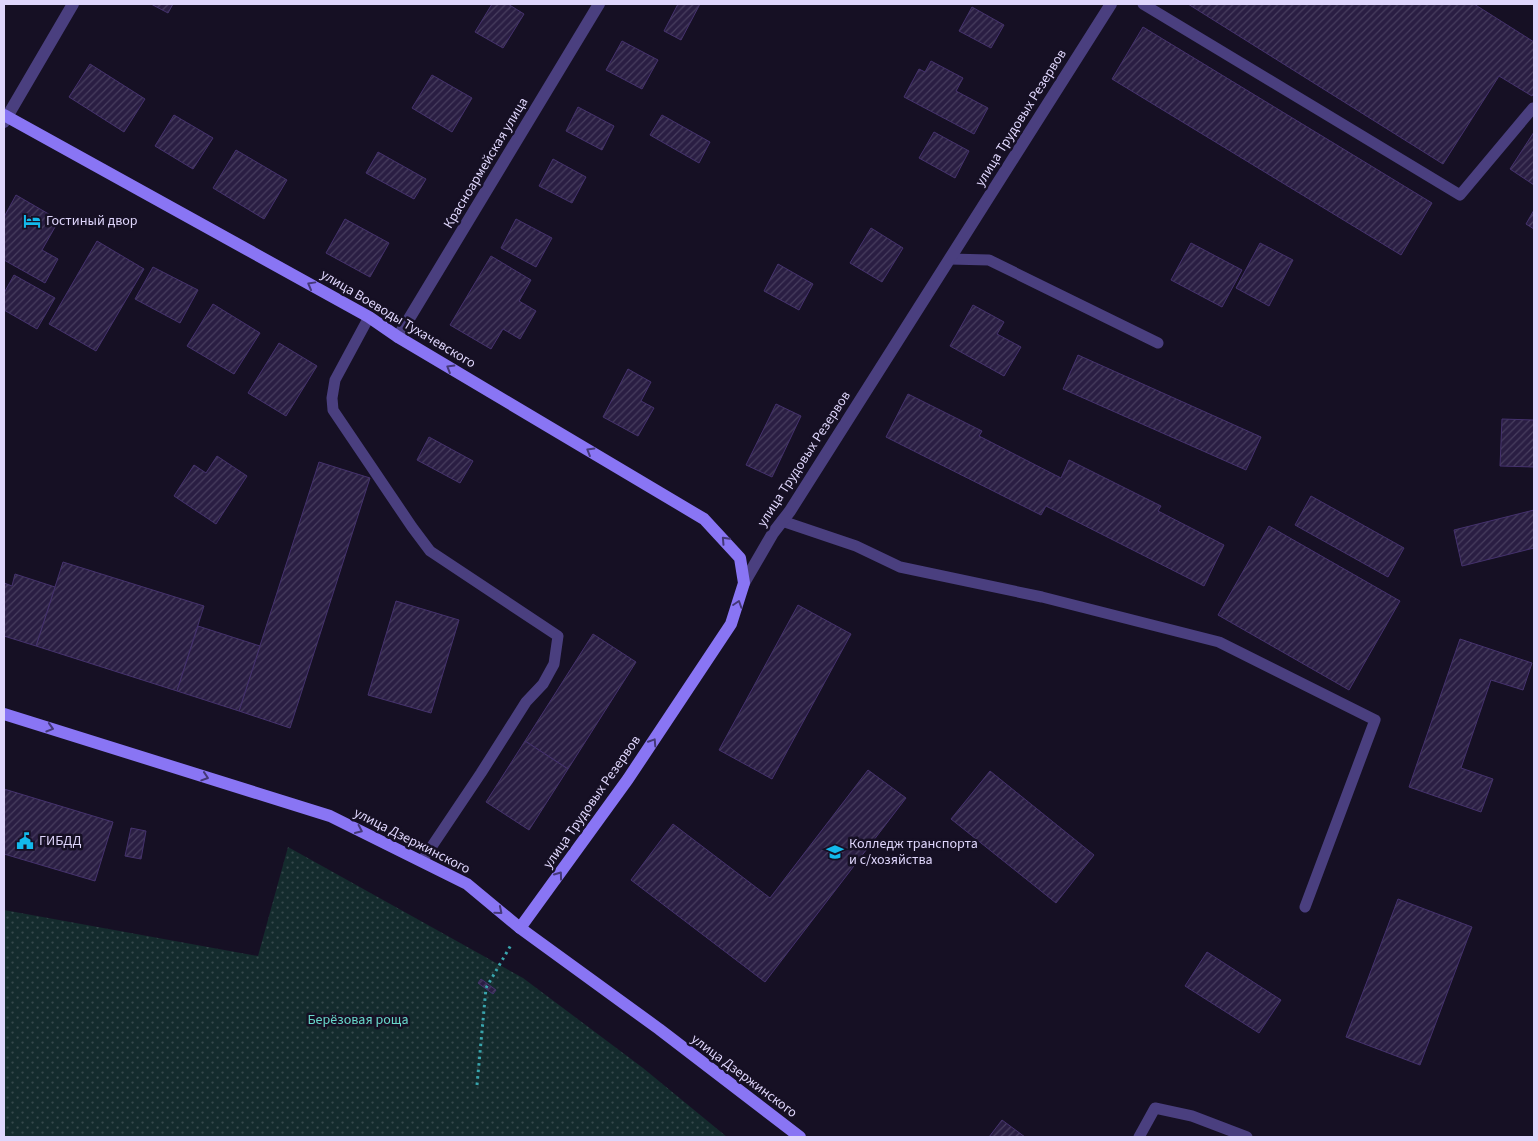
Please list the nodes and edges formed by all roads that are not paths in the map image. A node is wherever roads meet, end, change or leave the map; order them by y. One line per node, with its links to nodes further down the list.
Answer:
1 (73, 4): 6 (street)
2 (599, 4): 9 (street, Красноармейская улица)
3 (1111, 4): 7 (street, улица Трудовых Резервов)
4 (1142, 4): 5 (lane)
5 (1532, 108)
6 (5, 118): 8 (main road, улица Воеводы Тухачевского, one-way to 6)
7 (950, 259): 10 (lane); 11 (street, улица Трудовых Резервов)
8 (369, 317): 9 (main road, улица Воеводы Тухачевского); 14 (lane)
9 (398, 337): 12 (main road, улица Воеводы Тухачевского, one-way to 9)
10 (1158, 342)
11 (782, 521): 12 (street, улица Трудовых Резервов); 15 (lane)
12 (744, 583): 16 (main road, улица Трудовых Резервов, one-way to 12)
13 (4, 714): 14 (main road, улица Дзержинского, one-way to 14)
14 (422, 861): 16 (main road, улица Дзержинского, one-way to 16)
15 (1305, 907)
16 (520, 928): 17 (main road, улица Дзержинского)
17 (800, 1137)
18 (1139, 1137): 19 (lane)
19 (1247, 1137)

